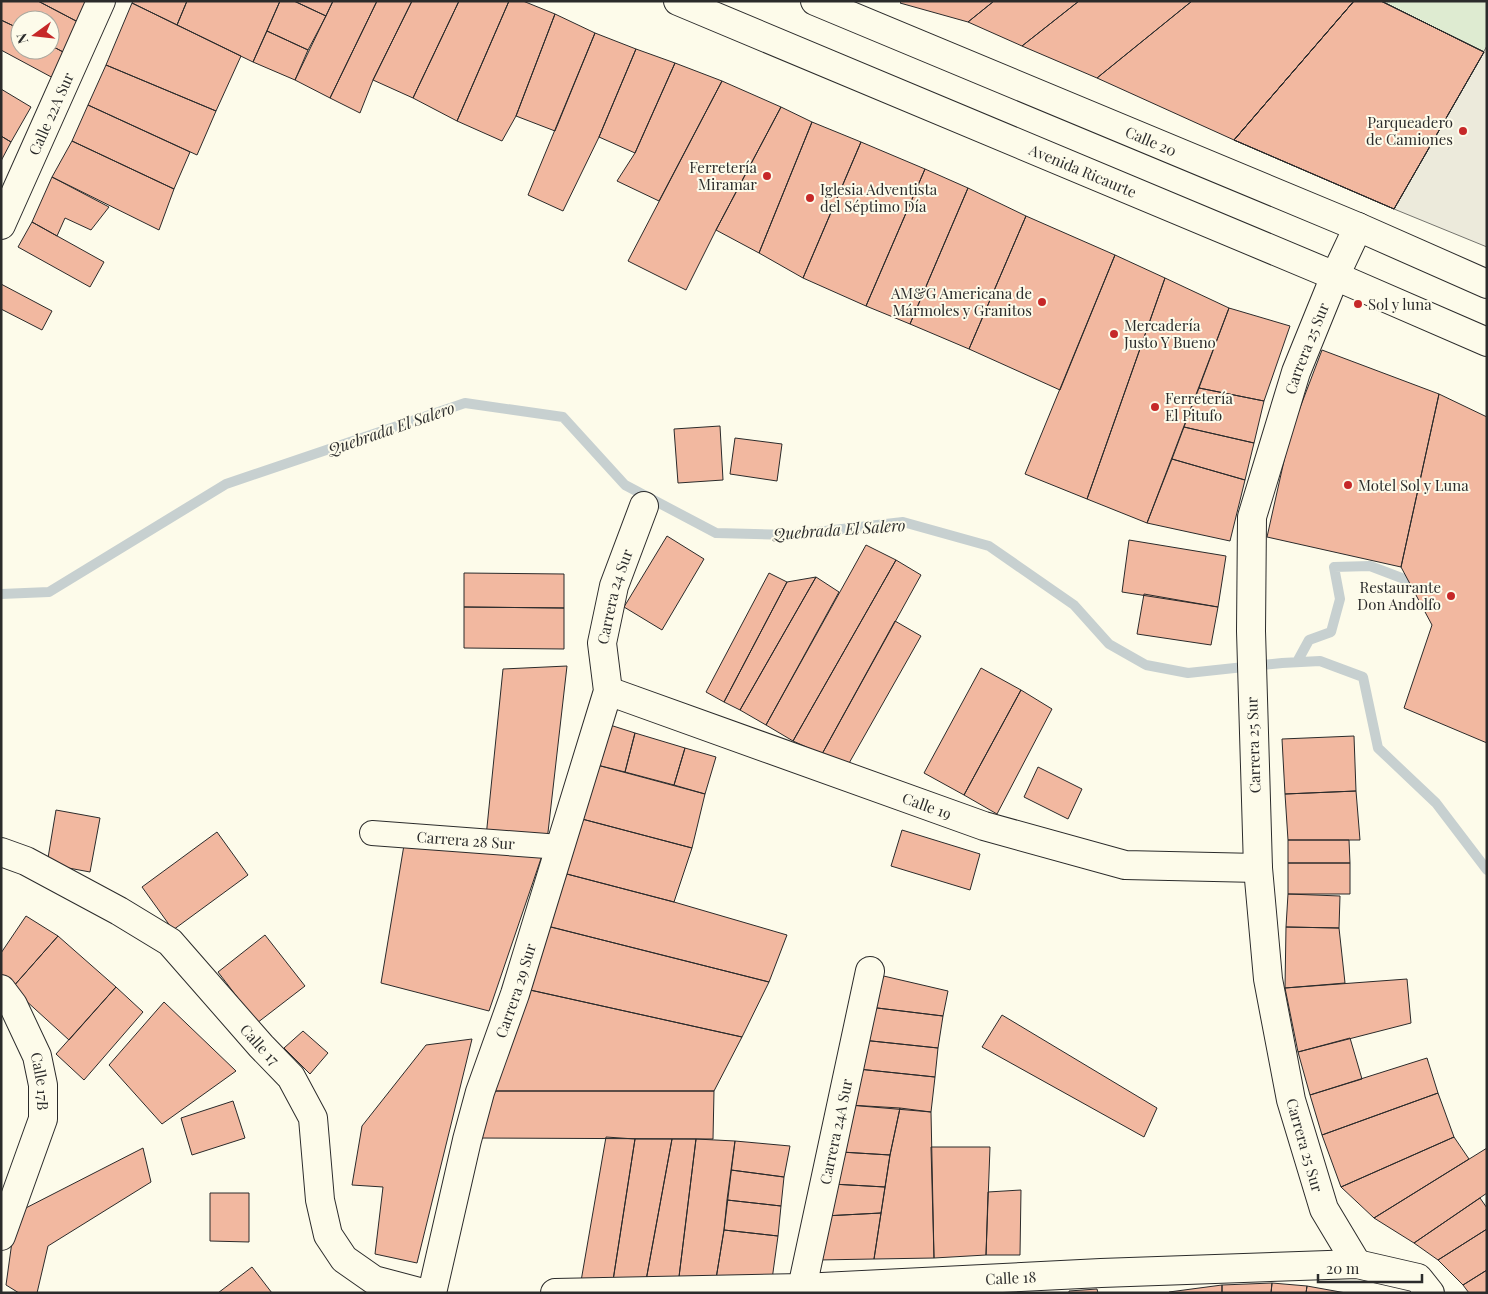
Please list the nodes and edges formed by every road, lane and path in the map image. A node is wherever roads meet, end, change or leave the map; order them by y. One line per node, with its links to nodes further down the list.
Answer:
1 (101, 1): 4 (street, Calle 22A Sur)
2 (678, 1): 6 (street, Avenida Ricaurte)
3 (815, 1): 5 (street, Calle 20)
4 (1, 225)
5 (1358, 228): 6 (street, Carrera 25 Sur); 7 (street, Calle 20)
6 (1335, 276): 8 (street, Avenida Ricaurte); 14 (street, Carrera 25 Sur)
7 (1487, 284)
8 (1487, 342)
9 (644, 506): 10 (street, Carrera 24 Sur)
10 (608, 691): 12 (street, Carrera 29 Sur); 14 (street, Calle 19)
11 (372, 834): 12 (street, Carrera 28 Sur)
12 (560, 847): 22 (street, Carrera 29 Sur)
13 (1, 852): 21 (street, Calle 17)
14 (1258, 868): 18 (street, Carrera 25 Sur)
15 (870, 971): 20 (street, Carrera 24A Sur)
16 (1, 989): 17 (street, Calle 17B)
17 (1, 1236)
18 (1357, 1264): 19 (street, Calle 18); 20 (street, Calle 18)
19 (1421, 1288)
20 (802, 1290): 23 (street, Calle 18)
21 (423, 1293)
22 (432, 1293)
23 (555, 1293)

